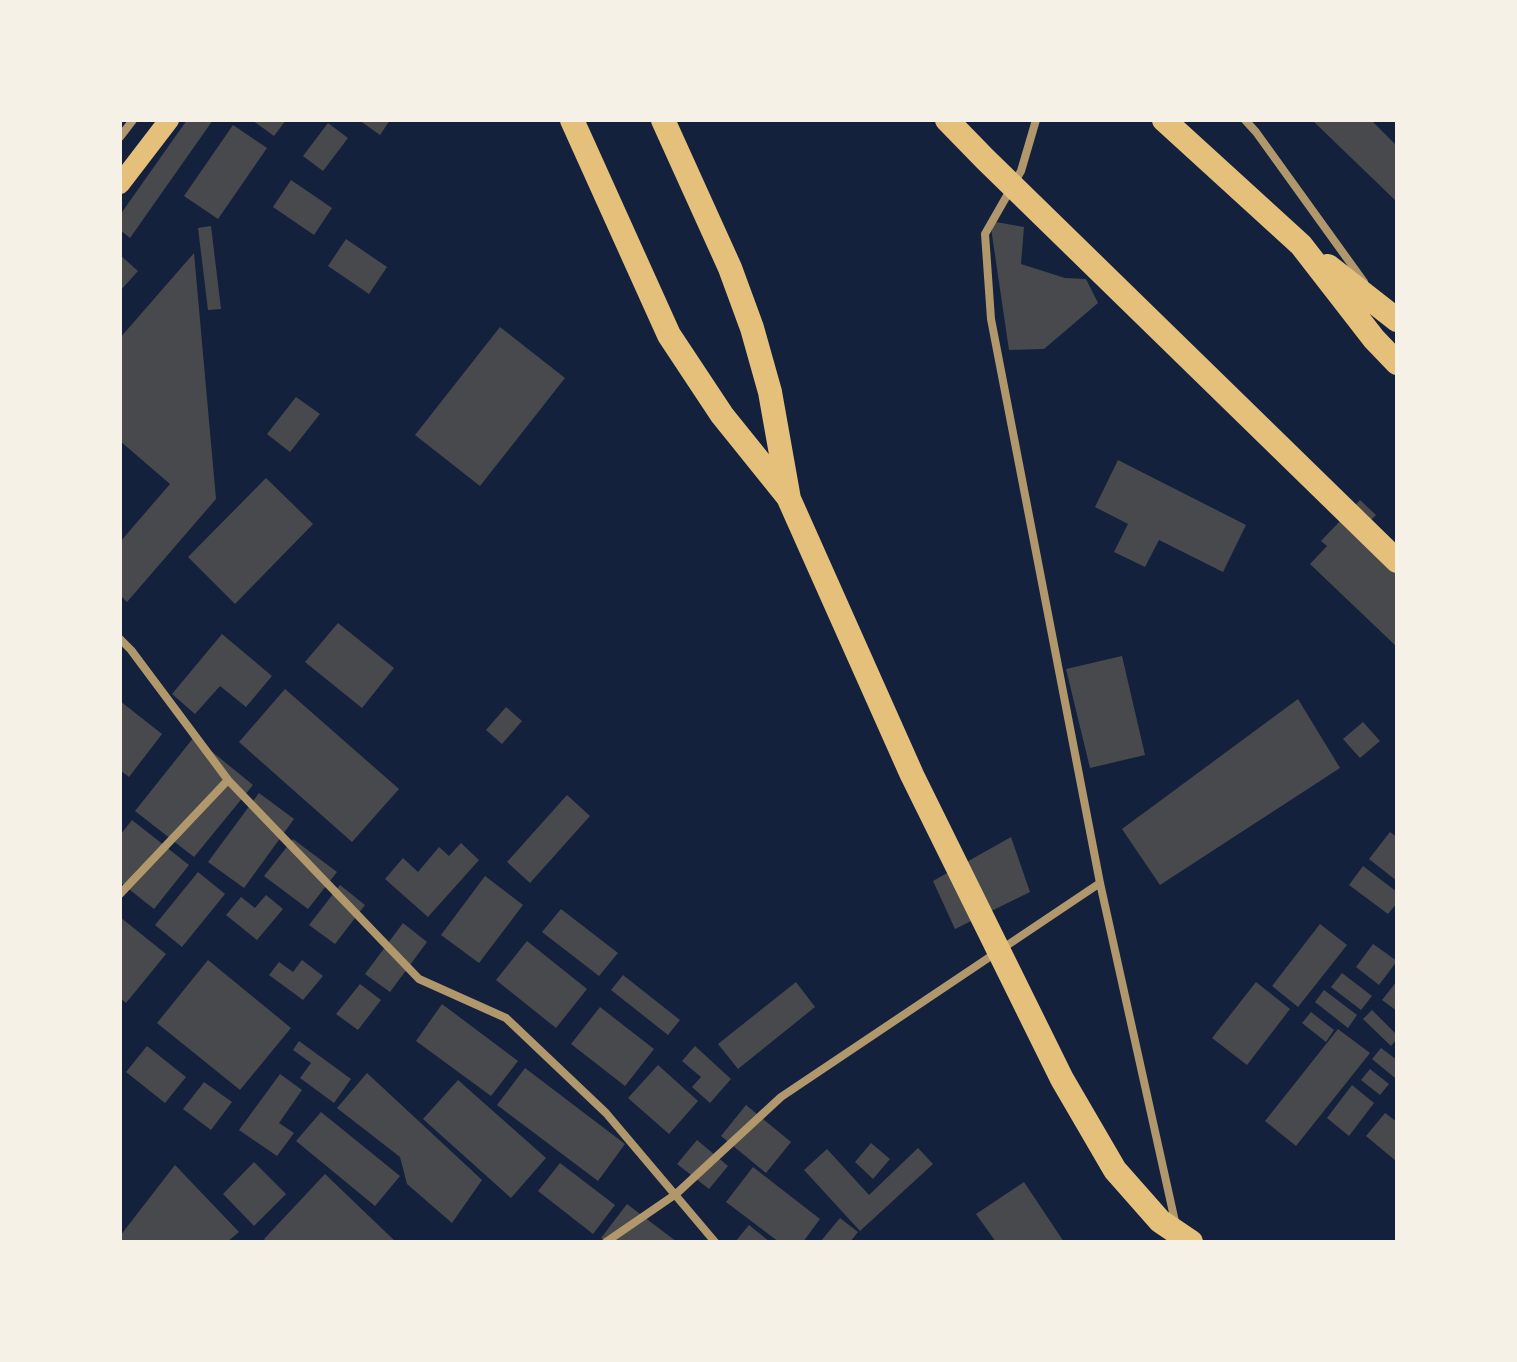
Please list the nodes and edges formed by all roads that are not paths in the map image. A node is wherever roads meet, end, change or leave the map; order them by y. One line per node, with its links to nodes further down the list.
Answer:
1 (133, 120): 9 (street)
2 (169, 120): 10 (main road)
3 (572, 120): 15 (highway)
4 (663, 120): 15 (highway)
5 (947, 120): 16 (highway)
6 (1036, 120): 19 (street)
7 (1164, 120): 11 (highway)
8 (1245, 120): 13 (street)
9 (120, 137)
10 (120, 184)
11 (1301, 245): 12 (highway); 14 (highway)
12 (1397, 320)
13 (1397, 328)
14 (1397, 363)
15 (789, 499): 25 (highway)
16 (1397, 561)
17 (120, 639): 18 (street)
18 (228, 780): 20 (street); 21 (street)
19 (1100, 883): 21 (street); 24 (street)
20 (120, 894)
21 (676, 1194): 22 (street); 23 (street)
22 (606, 1242)
23 (715, 1242)
24 (1180, 1242)
25 (1191, 1242)

